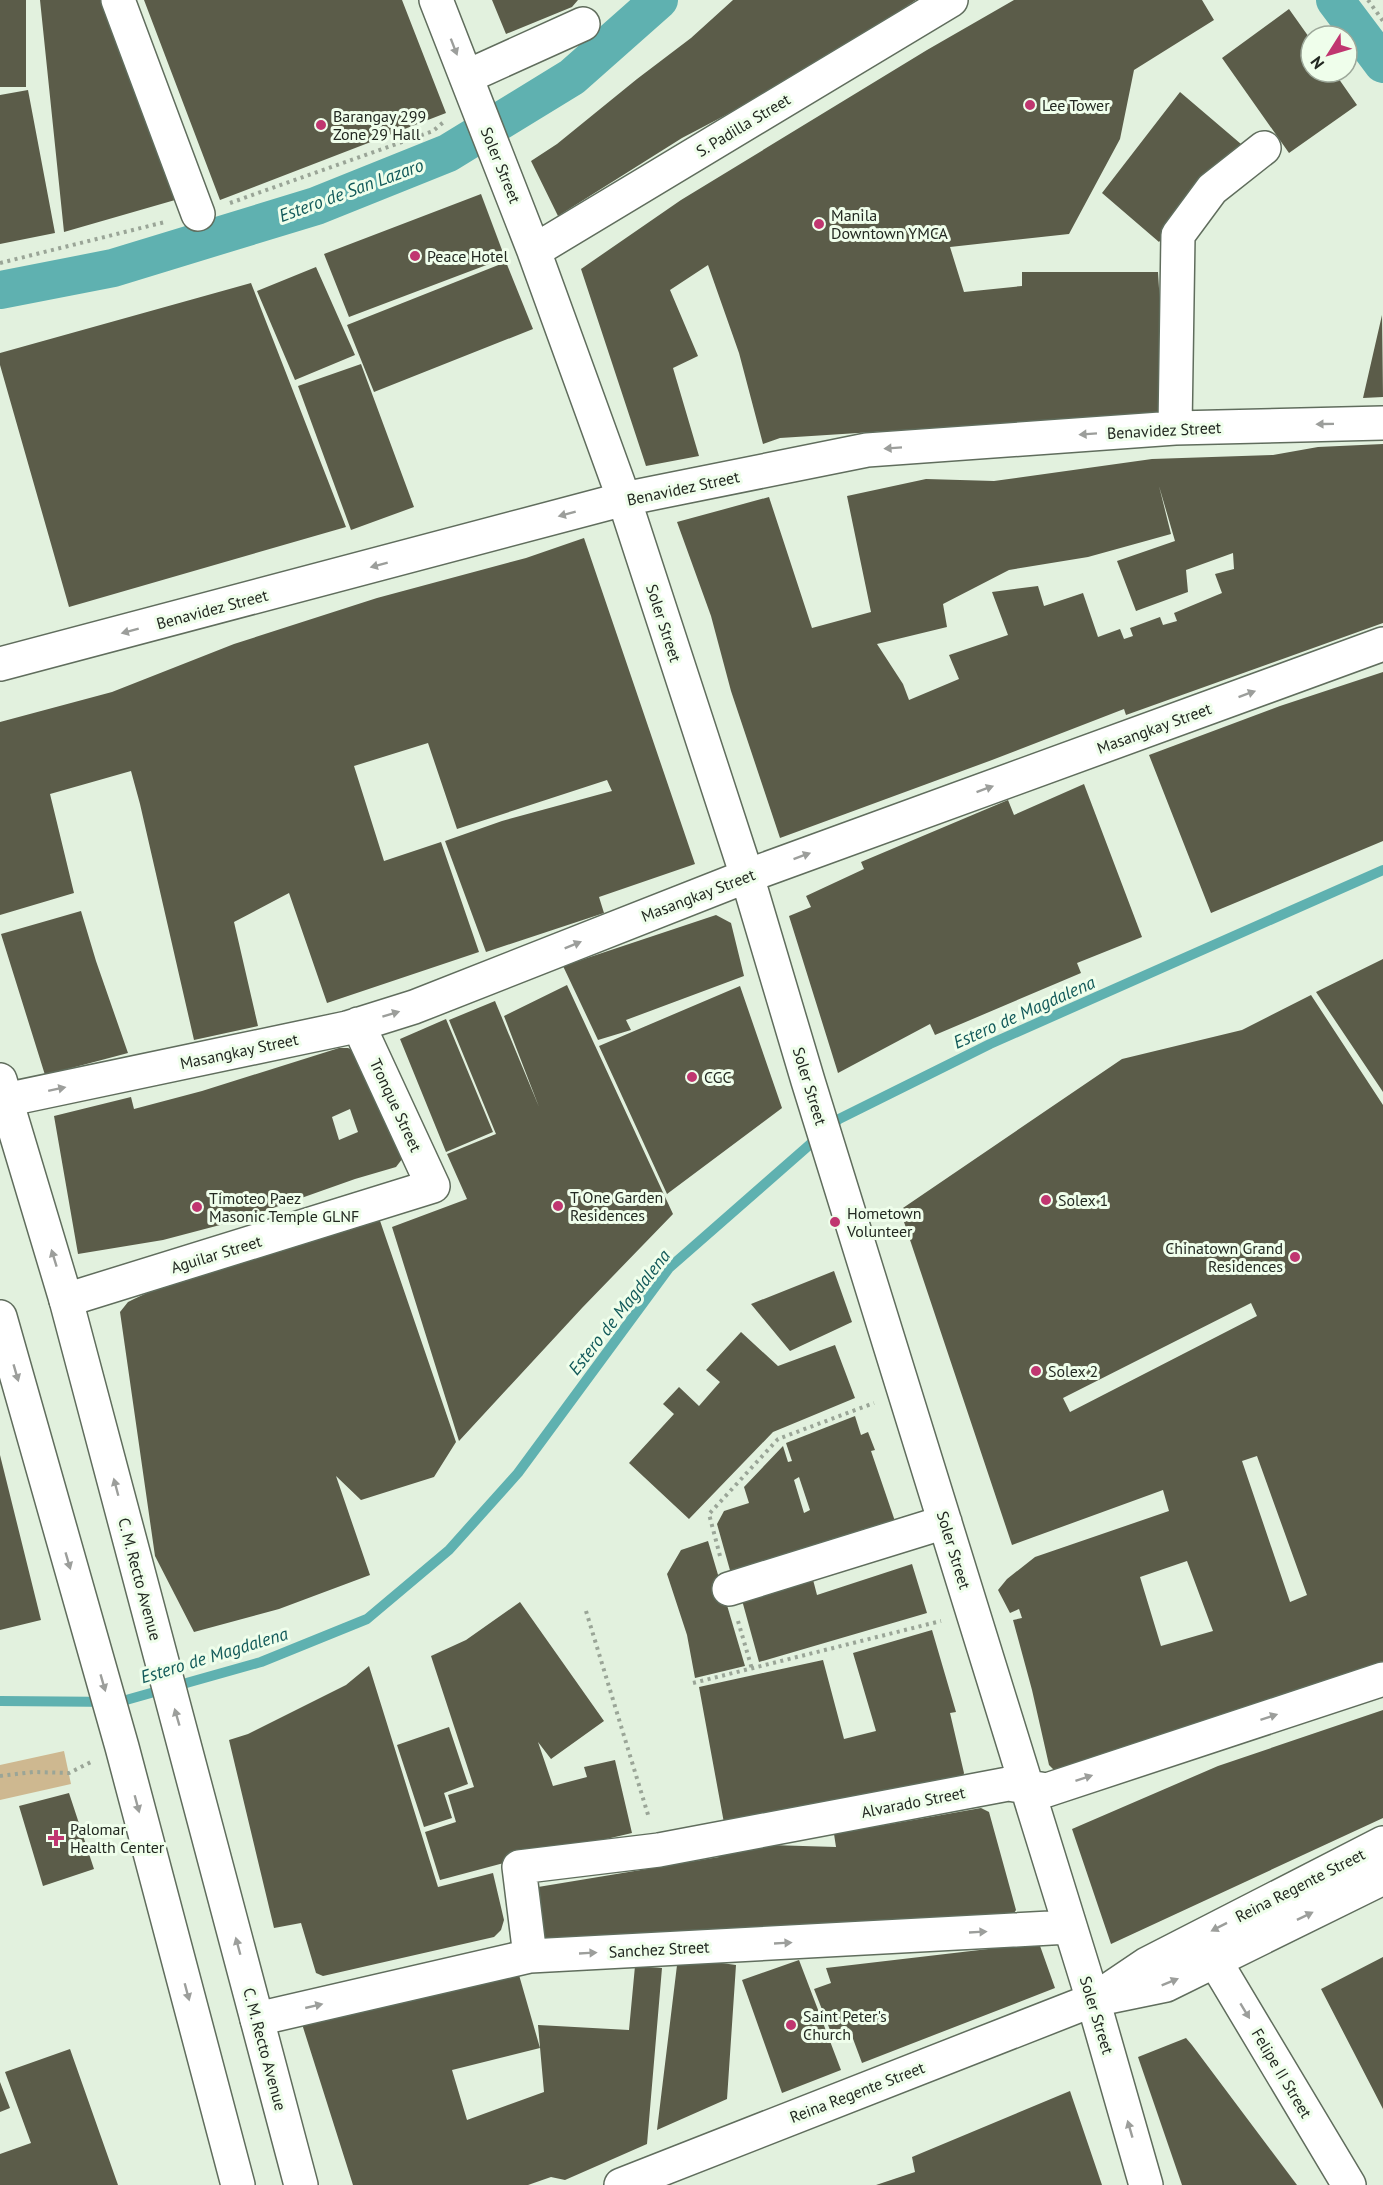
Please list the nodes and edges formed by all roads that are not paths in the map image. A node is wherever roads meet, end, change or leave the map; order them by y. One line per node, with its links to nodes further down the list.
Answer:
1 (118, 0): 7 (street)
2 (436, 0): 5 (street, Soler Street, one-way to 5)
3 (951, 0): 8 (street, S. Padilla Street)
4 (583, 24): 5 (street)
5 (470, 88): 8 (street, Soler Street)
6 (1264, 148): 10 (street)
7 (198, 214)
8 (534, 251): 11 (street, Soler Street)
9 (1383, 423): 10 (street, Benavidez Street, one-way to 10)
10 (1174, 428): 11 (street, Benavidez Street, one-way to 11)
11 (624, 499): 13 (street, Benavidez Street, one-way to 13); 14 (street, Soler Street)
12 (1383, 644): 14 (street, Masangkay Street, one-way to 12)
13 (0, 664)
14 (747, 876): 15 (street, Masangkay Street, one-way to 14); 20 (street, Soler Street)
15 (358, 1024): 16 (street, Masangkay Street, one-way to 15); 17 (street, Tronque Street)
16 (2, 1093): 18 (street, C. M. Recto Avenue, one-way to 16)
17 (433, 1185): 18 (street, Aguilar Street)
18 (66, 1300): 30 (street, C. M. Recto Avenue, one-way to 18)
19 (0, 1317): 31 (street, one-way to 31)
20 (945, 1522): 21 (street); 23 (street, Soler Street)
21 (729, 1589)
22 (1383, 1679): 23 (street, Alvarado Street, one-way to 22)
23 (1027, 1787): 26 (street, Soler Street); 27 (street, Alvarado Street)
24 (1383, 1843): 29 (street, Reina Regente Street, one-way to 29)
25 (1383, 1878): 28 (street, Reina Regente Street, one-way to 25)
26 (1069, 1928): 27 (street, Sanchez Street, one-way to 26); 29 (street, Soler Street)
27 (530, 1956): 30 (street, Sanchez Street, one-way to 27)
28 (1215, 1961): 29 (street, Reina Regente Street, one-way to 28); 35 (street, Felipe II Street, one-way to 35)
29 (1093, 2000): 33 (street, Reina Regente Street); 34 (street, Soler Street, one-way to 29)
30 (256, 2019): 32 (street, C. M. Recto Avenue)
31 (238, 2185)
32 (301, 2185)
33 (621, 2185)
34 (1146, 2185)
35 (1349, 2185)

